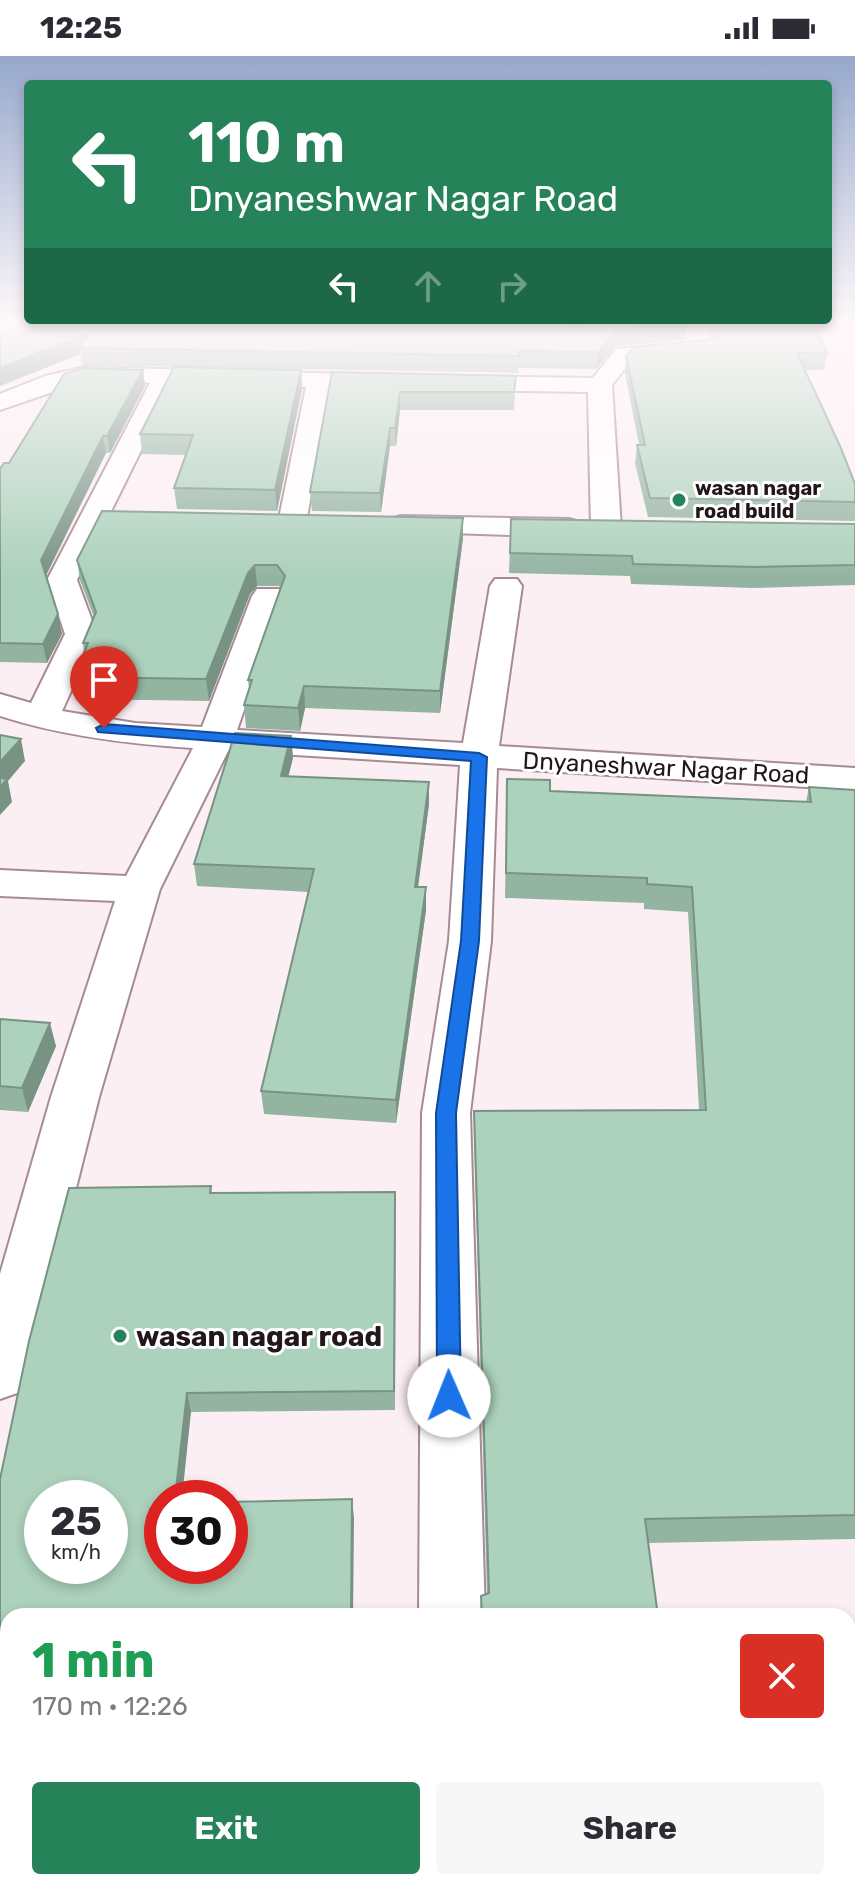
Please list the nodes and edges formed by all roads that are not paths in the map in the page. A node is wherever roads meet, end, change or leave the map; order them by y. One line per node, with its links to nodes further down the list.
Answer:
1 (150, 408): 4 (street)
2 (314, 408): 7 (street)
3 (601, 408): 10 (street)
4 (95, 519): 5 (street); 15 (street)
5 (125, 519)
6 (262, 522): 7 (street)
7 (292, 523): 8 (street)
8 (324, 523)
9 (371, 524): 10 (street)
10 (606, 528): 11 (street)
11 (637, 529)
12 (506, 586): 17 (street)
13 (268, 596): 16 (street)
14 (0, 705): 15 (street, Dnyaneshwar Nagar Road)
15 (41, 718): 16 (street, Dnyaneshwar Nagar Road)
16 (216, 739): 17 (street, Dnyaneshwar Nagar Road); 20 (street)
17 (479, 757): 18 (street, Dnyaneshwar Nagar Road); 22 (street)
18 (855, 779)
19 (0, 883): 20 (street)
20 (139, 889): 21 (street)
21 (0, 1374)
22 (452, 1608)

